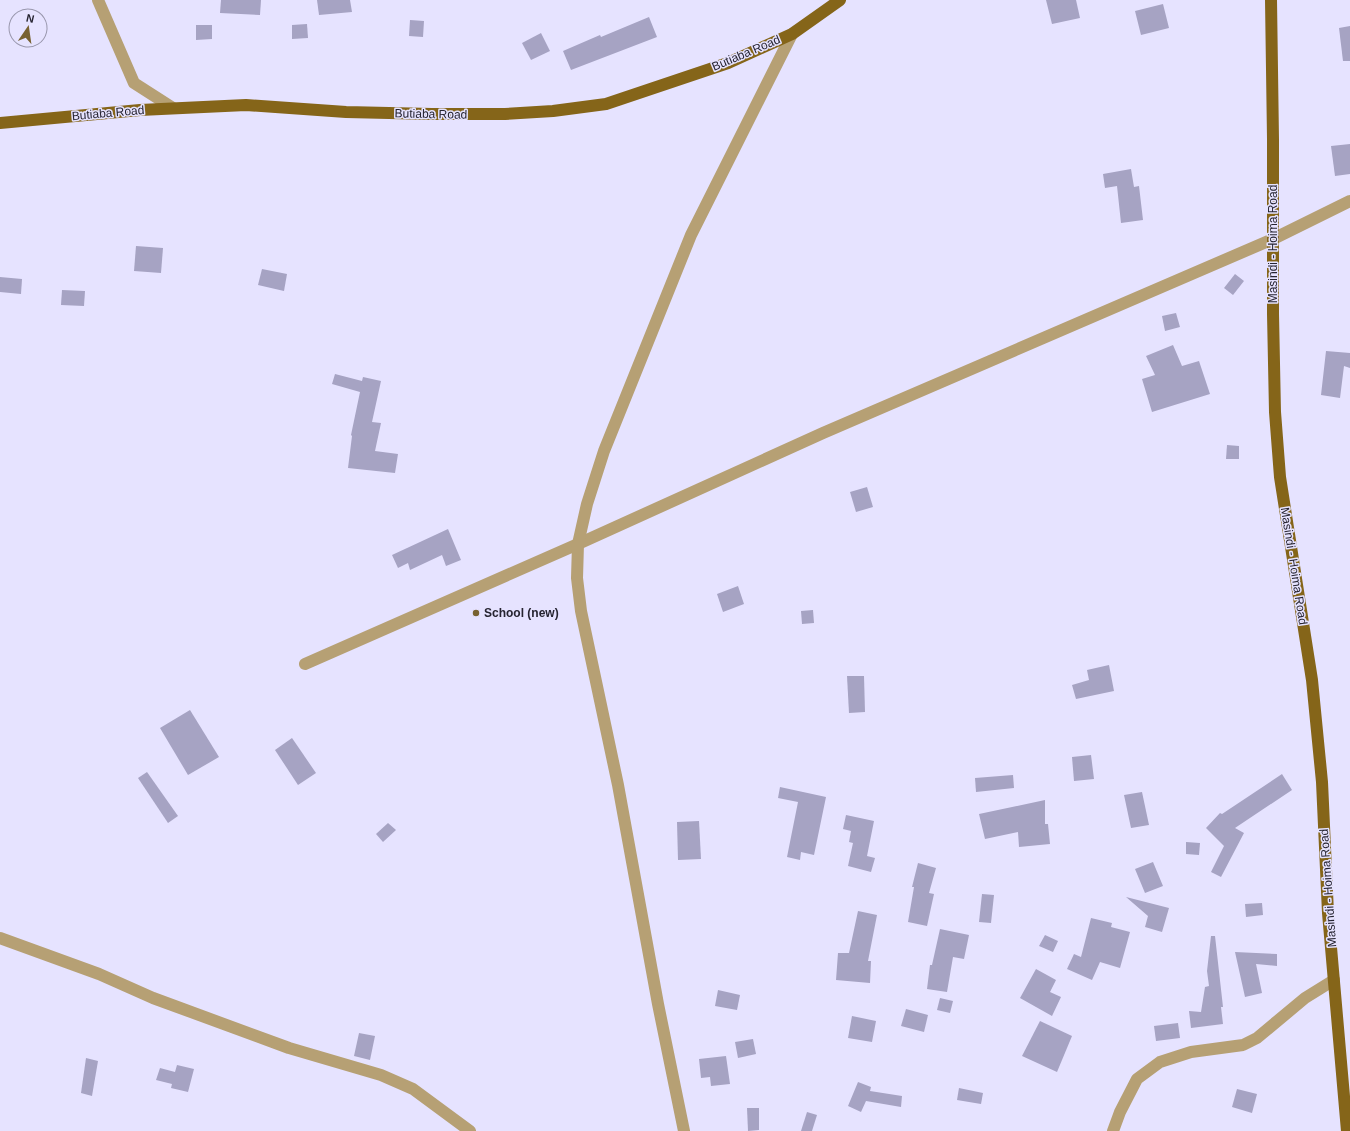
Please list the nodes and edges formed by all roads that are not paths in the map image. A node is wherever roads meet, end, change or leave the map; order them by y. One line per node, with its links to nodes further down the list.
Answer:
1 (98, 0): 5 (street)
2 (840, 0): 4 (main road, Butiaba Road)
3 (1271, 0): 8 (main road, Masindi - Hoima Road)
4 (792, 34): 5 (main road, Butiaba Road); 9 (street)
5 (173, 108): 6 (main road, Butiaba Road)
6 (0, 123)
7 (1350, 200): 8 (street)
8 (1273, 239): 9 (street); 12 (main road, Masindi - Hoima Road)
9 (578, 544): 10 (street); 14 (street)
10 (305, 664)
11 (0, 938): 13 (street)
12 (1334, 980): 15 (street); 16 (main road, Masindi - Hoima Road)
13 (470, 1131)
14 (684, 1131)
15 (1113, 1131)
16 (1347, 1131)

